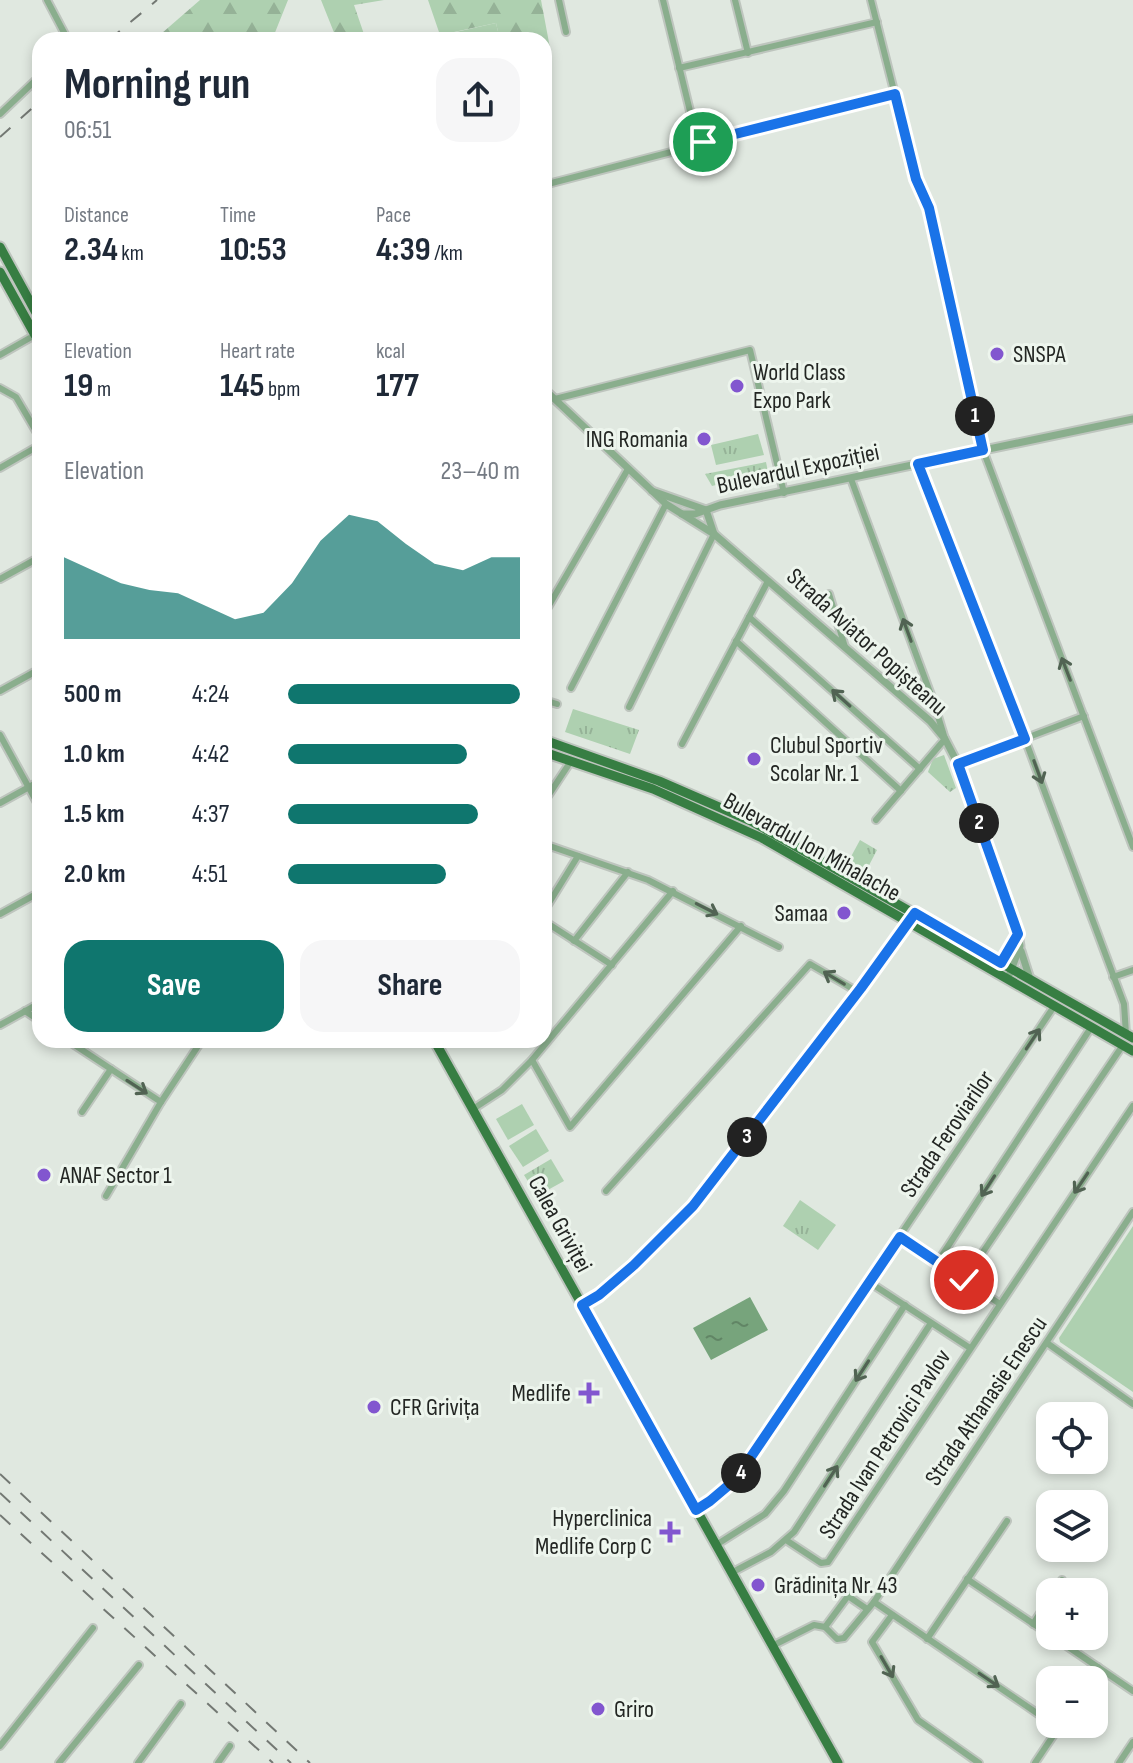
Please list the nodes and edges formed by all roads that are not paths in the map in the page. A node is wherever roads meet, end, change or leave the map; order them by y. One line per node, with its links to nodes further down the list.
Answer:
1 (47, 0): 7 (street)
2 (559, 0): 8 (street)
3 (663, 0): 10 (street)
4 (735, 0): 9 (street)
5 (871, 0): 6 (street)
6 (877, 22): 9 (street); 12 (street)
7 (64, 32)
8 (566, 32)
9 (748, 53): 10 (street)
10 (679, 68): 14 (street)
11 (32, 84): 13 (street)
12 (895, 94): 14 (street); 28 (street)
13 (0, 114)
14 (698, 144): 15 (street)
15 (552, 183)
16 (0, 247): 18 (main road)
17 (0, 272): 19 (main road)
18 (32, 305)
19 (32, 331)
20 (32, 335): 21 (street)
21 (0, 355)
22 (0, 388): 26 (street)
23 (552, 396): 24 (street, Strada Aviator Popișteanu)
24 (555, 399): 31 (street, Strada Aviator Popișteanu); 34 (street)
25 (1133, 419): 28 (street, Bulevardul Expoziției)
26 (32, 424)
27 (32, 450): 30 (street)
28 (983, 450): 29 (street, Bulevardul Expoziției); 54 (street, one-way to 28)
29 (918, 464): 32 (street, Bulevardul Expoziției); 57 (street)
30 (0, 468)
31 (628, 469): 33 (street, Strada Aviator Popișteanu); 44 (street)
32 (851, 479): 34 (street, Bulevardul Expoziției); 56 (street, one-way to 32)
33 (650, 490): 35 (street, Strada Aviator Popișteanu); 36 (street, Strada Aviator Popișteanu)
34 (784, 493): 36 (street, Bulevardul Expoziției)
35 (666, 504): 37 (street, Strada Aviator Popișteanu); 49 (street)
36 (706, 510): 37 (street, Bulevardul Expoziției); 38 (street, Bulevardul Expoziției); 39 (street)
37 (682, 514): 38 (street, Strada Aviator Popișteanu)
38 (701, 526): 39 (street, Strada Aviator Popișteanu)
39 (714, 534): 42 (street, Strada Aviator Popișteanu); 53 (street)
40 (32, 561): 41 (street)
41 (0, 579)
42 (768, 581): 45 (street); 47 (street, Strada Aviator Popișteanu)
43 (829, 594): 47 (street)
44 (552, 600)
45 (749, 617): 46 (street); 63 (street, one-way to 45)
46 (736, 641): 59 (street); 67 (street)
47 (845, 647): 56 (street, Strada Aviator Popișteanu)
48 (32, 673): 50 (street)
49 (571, 688)
50 (0, 691)
51 (552, 702): 52 (street)
52 (557, 704)
53 (629, 707)
54 (1084, 716): 57 (street); 72 (street)
55 (0, 735): 65 (street)
56 (945, 739): 62 (street, Strada Aviator Popișteanu); 63 (street)
57 (1025, 739): 62 (street); 90 (street, one-way to 90)
58 (552, 744): 61 (main road, Bulevardul Ion Mihalache)
59 (682, 744)
60 (552, 753): 61 (main road, Bulevardul Ion Mihalache)
61 (573, 756): 66 (street); 79 (main road, Bulevardul Ion Mihalache)
62 (958, 764): 82 (street, Strada Aviator Popișteanu)
63 (920, 769): 67 (street)
64 (32, 785): 65 (street)
65 (29, 787): 68 (street); 69 (street)
66 (552, 789)
67 (901, 791): 70 (street)
68 (32, 793)
69 (0, 803)
70 (876, 820)
71 (552, 847): 73 (street)
72 (1133, 847)
73 (578, 856): 74 (street); 77 (street)
74 (628, 872): 75 (street); 83 (street)
75 (673, 891): 81 (street, one-way to 81); 86 (street)
76 (32, 896): 78 (street)
77 (552, 898)
78 (0, 914)
79 (912, 918): 87 (main road, Bulevardul Ion Mihalache); 92 (street)
80 (552, 926): 83 (street)
81 (741, 926): 85 (street); 106 (street)
82 (1018, 934): 84 (street, Strada Aviator Popișteanu); 87 (street)
83 (574, 941): 86 (street)
84 (1020, 946): 89 (street, Strada Aviator Popișteanu); 91 (street)
85 (779, 947)
86 (612, 965): 99 (street)
87 (999, 968): 89 (main road, Bulevardul Ion Mihalache)
88 (1133, 970): 90 (street)
89 (1010, 974): 91 (main road, Bulevardul Ion Mihalache); 93 (main road, Bulevardul Ion Mihalache)
90 (1113, 977): 100 (street)
91 (1030, 979): 100 (main road, Bulevardul Ion Mihalache)
92 (858, 992): 114 (street, one-way to 114); 122 (street)
93 (1055, 1005): 98 (main road, Bulevardul Ion Mihalache); 117 (street, Strada Feroviarilor, one-way to 93)
94 (32, 1007): 95 (street)
95 (25, 1011): 96 (street); 97 (street)
96 (32, 1016)
97 (0, 1025)
98 (1092, 1026): 100 (main road, Bulevardul Ion Mihalache); 118 (street, one-way to 118)
99 (552, 1036)
100 (1127, 1039): 105 (main road, Bulevardul Ion Mihalache); 119 (street)
101 (79, 1048): 107 (street)
102 (197, 1048): 108 (street)
103 (439, 1048): 110 (main road, Calea Griviței)
104 (542, 1048): 106 (street)
105 (1133, 1051)
106 (532, 1060): 110 (street)
107 (111, 1069): 108 (street, one-way to 108); 111 (street)
108 (161, 1102): 115 (street)
109 (1133, 1106): 112 (street, Strada Ivan Petrovici Pavlov)
110 (473, 1109): 122 (main road, Calea Griviței)
111 (82, 1112)
112 (1125, 1118): 113 (street); 121 (street, Strada Ivan Petrovici Pavlov, one-way to 121)
113 (1133, 1124)
114 (606, 1191)
115 (106, 1196)
116 (1133, 1212): 125 (street, Strada Athanasie Enescu)
117 (900, 1237): 118 (street); 120 (street, Strada Feroviarilor)
118 (937, 1263): 119 (street)
119 (964, 1280): 121 (street)
120 (869, 1282): 123 (street); 128 (street, Strada Feroviarilor)
121 (1000, 1304): 126 (street, Strada Ivan Petrovici Pavlov)
122 (582, 1305): 128 (main road, Calea Griviței)
123 (905, 1305): 124 (street); 131 (street, one-way to 131)
124 (931, 1323): 126 (street); 130 (street, one-way to 124)
125 (1047, 1343): 127 (street); 134 (street, Strada Athanasie Enescu)
126 (970, 1348): 130 (street, Strada Ivan Petrovici Pavlov)
127 (1133, 1404)
128 (696, 1510): 131 (main road, Calea Griviței)
129 (1007, 1521): 133 (street)
130 (786, 1540): 132 (street)
131 (716, 1545): 132 (main road, Calea Griviței)
132 (731, 1573): 143 (main road, Calea Griviței)
133 (967, 1579): 138 (street); 142 (street)
134 (874, 1602): 135 (street, Strada Athanasie Enescu); 136 (street)
135 (867, 1609): 140 (street); 140 (street, Strada Athanasie Enescu)
136 (892, 1615): 142 (street); 160 (street, one-way to 160)
137 (1036, 1619): 138 (street)
138 (1033, 1624): 139 (street)
139 (1036, 1626)
140 (825, 1627): 143 (street, Strada Athanasie Enescu)
141 (93, 1628): 153 (street)
142 (927, 1639): 150 (street, one-way to 150)
143 (772, 1646): 159 (main road, Calea Griviței)
144 (1073, 1650): 146 (street)
145 (139, 1665): 156 (street)
146 (1097, 1666)
147 (1108, 1674): 148 (street)
148 (1133, 1691)
149 (181, 1704): 157 (street)
150 (1036, 1711)
151 (1048, 1738): 161 (street)
152 (1133, 1742): 155 (street)
153 (0, 1746)
154 (230, 1746): 158 (street)
155 (1121, 1762)
156 (59, 1763)
157 (138, 1763)
158 (218, 1763)
159 (838, 1763)
160 (979, 1763)
161 (1035, 1763)

